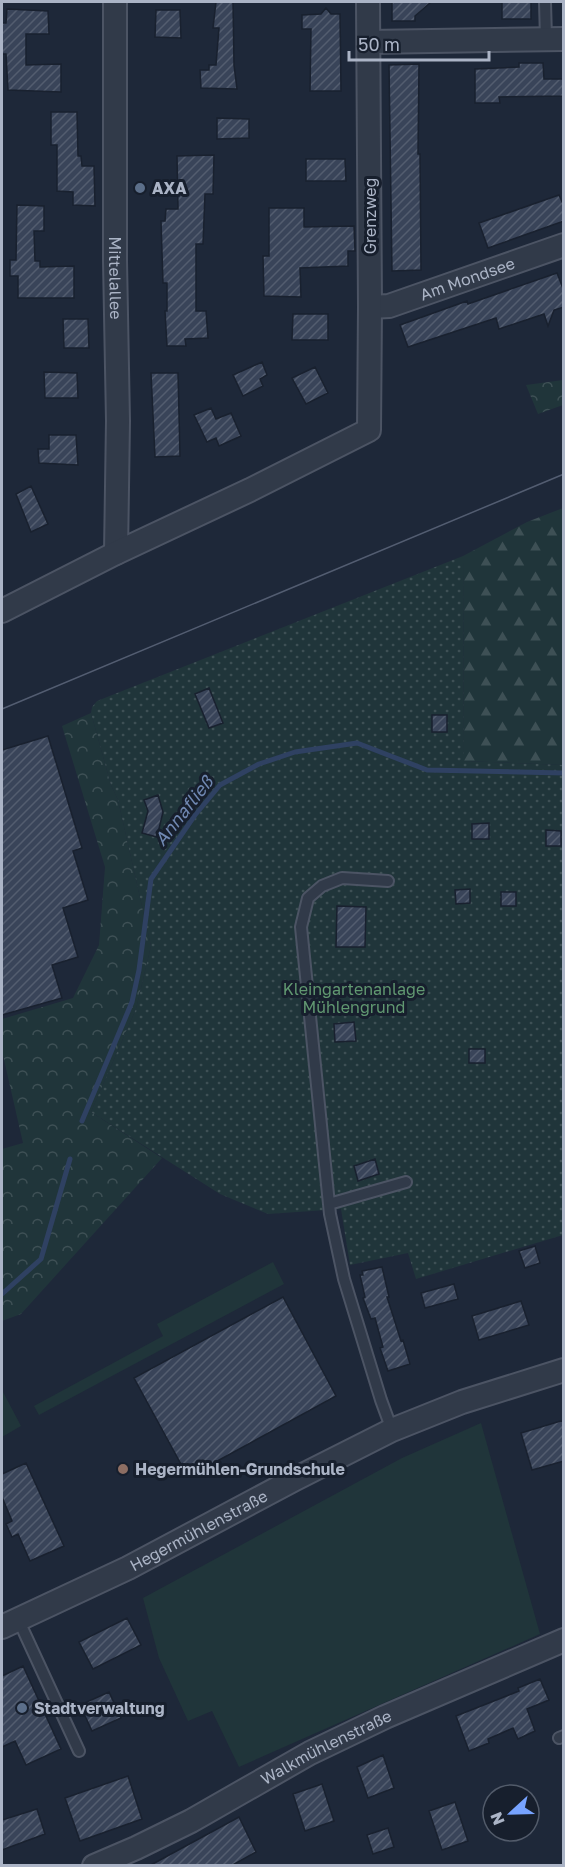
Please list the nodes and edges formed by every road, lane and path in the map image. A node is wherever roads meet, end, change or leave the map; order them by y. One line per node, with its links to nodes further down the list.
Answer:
1 (115, 2): 8 (street, Mittelallee)
2 (368, 2): 5 (street, Grenzweg)
3 (545, 2): 4 (lane)
4 (555, 39): 5 (street)
5 (369, 42): 7 (street, Grenzweg)
6 (564, 245): 7 (street, Am Mondsee)
7 (370, 307): 8 (street, Grenzweg)
8 (116, 553): 9 (street)
9 (2, 611)
10 (388, 881): 12 (lane)
11 (406, 1182): 12 (lane)
12 (329, 1204): 14 (lane)
13 (564, 1370): 14 (street, Hegermühlenstraße)
14 (392, 1430): 15 (street, Hegermühlenstraße)
15 (10, 1623): 17 (lane)
16 (564, 1640): 18 (street, Walkmühlenstraße)
17 (79, 1751)
18 (94, 1866)

